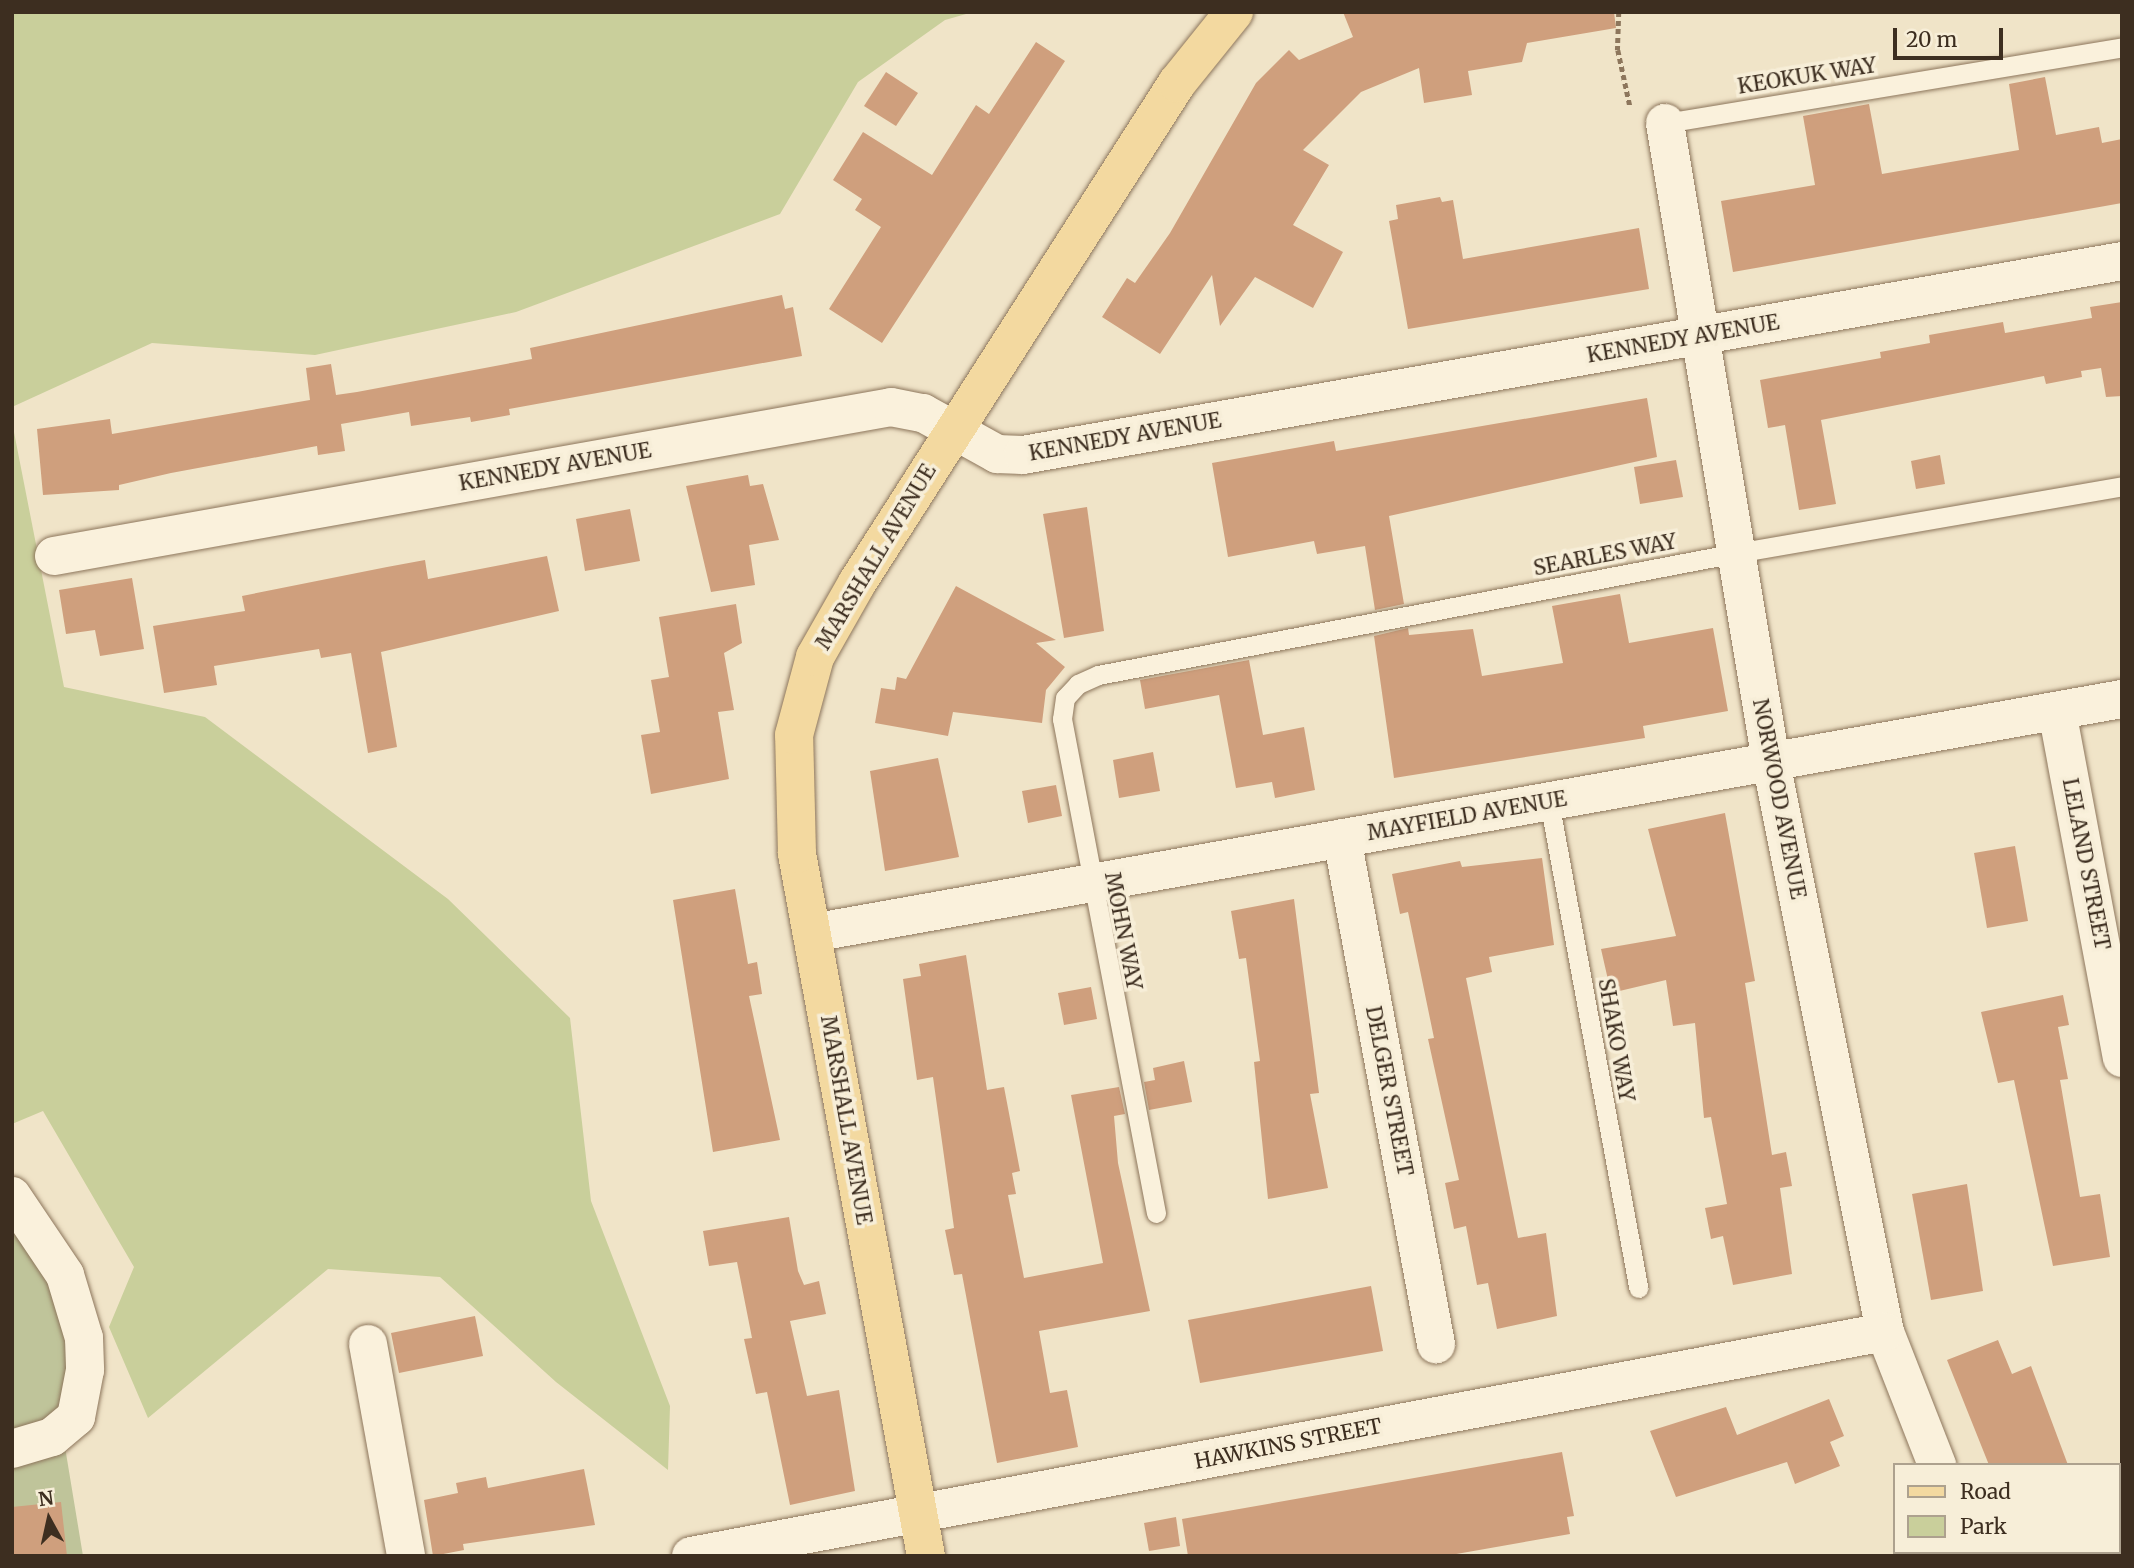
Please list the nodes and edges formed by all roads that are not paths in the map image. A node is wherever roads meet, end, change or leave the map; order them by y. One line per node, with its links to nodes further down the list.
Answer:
1 (1217, 19): 6 (main road, MARSHALL AVENUE)
2 (2122, 47): 3 (lane, KEOKUK WAY)
3 (1648, 117): 5 (street, NORWOOD AVENUE)
4 (2122, 261): 5 (street, KENNEDY AVENUE)
5 (1700, 336): 6 (street, KENNEDY AVENUE); 8 (street, NORWOOD AVENUE)
6 (954, 431): 9 (street, KENNEDY AVENUE); 17 (main road, MARSHALL AVENUE)
7 (2122, 486): 8 (lane, SEARLES WAY)
8 (1736, 553): 10 (lane, SEARLES WAY); 13 (street, NORWOOD AVENUE)
9 (54, 556)
10 (1098, 675): 16 (lane, MOHN WAY)
11 (2122, 699): 12 (street, MAYFIELD AVENUE)
12 (2057, 711): 13 (street, MAYFIELD AVENUE); 18 (street, LELAND STREET)
13 (1771, 762): 14 (street, MAYFIELD AVENUE); 22 (street, NORWOOD AVENUE)
14 (1549, 801): 15 (street, MAYFIELD AVENUE); 21 (lane, SHAKO WAY)
15 (1342, 838): 16 (street, MAYFIELD AVENUE); 24 (street, DELGER STREET)
16 (1090, 884): 17 (street, MAYFIELD AVENUE); 20 (lane, MOHN WAY)
17 (812, 933): 27 (main road, MARSHALL AVENUE)
18 (2122, 1058)
19 (12, 1196): 25 (street)
20 (1156, 1213)
21 (1638, 1288)
22 (1885, 1332): 26 (street, NORWOOD AVENUE); 27 (street, HAWKINS STREET)
23 (368, 1344): 28 (street)
24 (1436, 1345)
25 (12, 1449)
26 (1936, 1463)
27 (918, 1513): 29 (street, HAWKINS STREET); 30 (main road, MARSHALL AVENUE)
28 (406, 1556)
29 (691, 1556)
30 (926, 1556)

